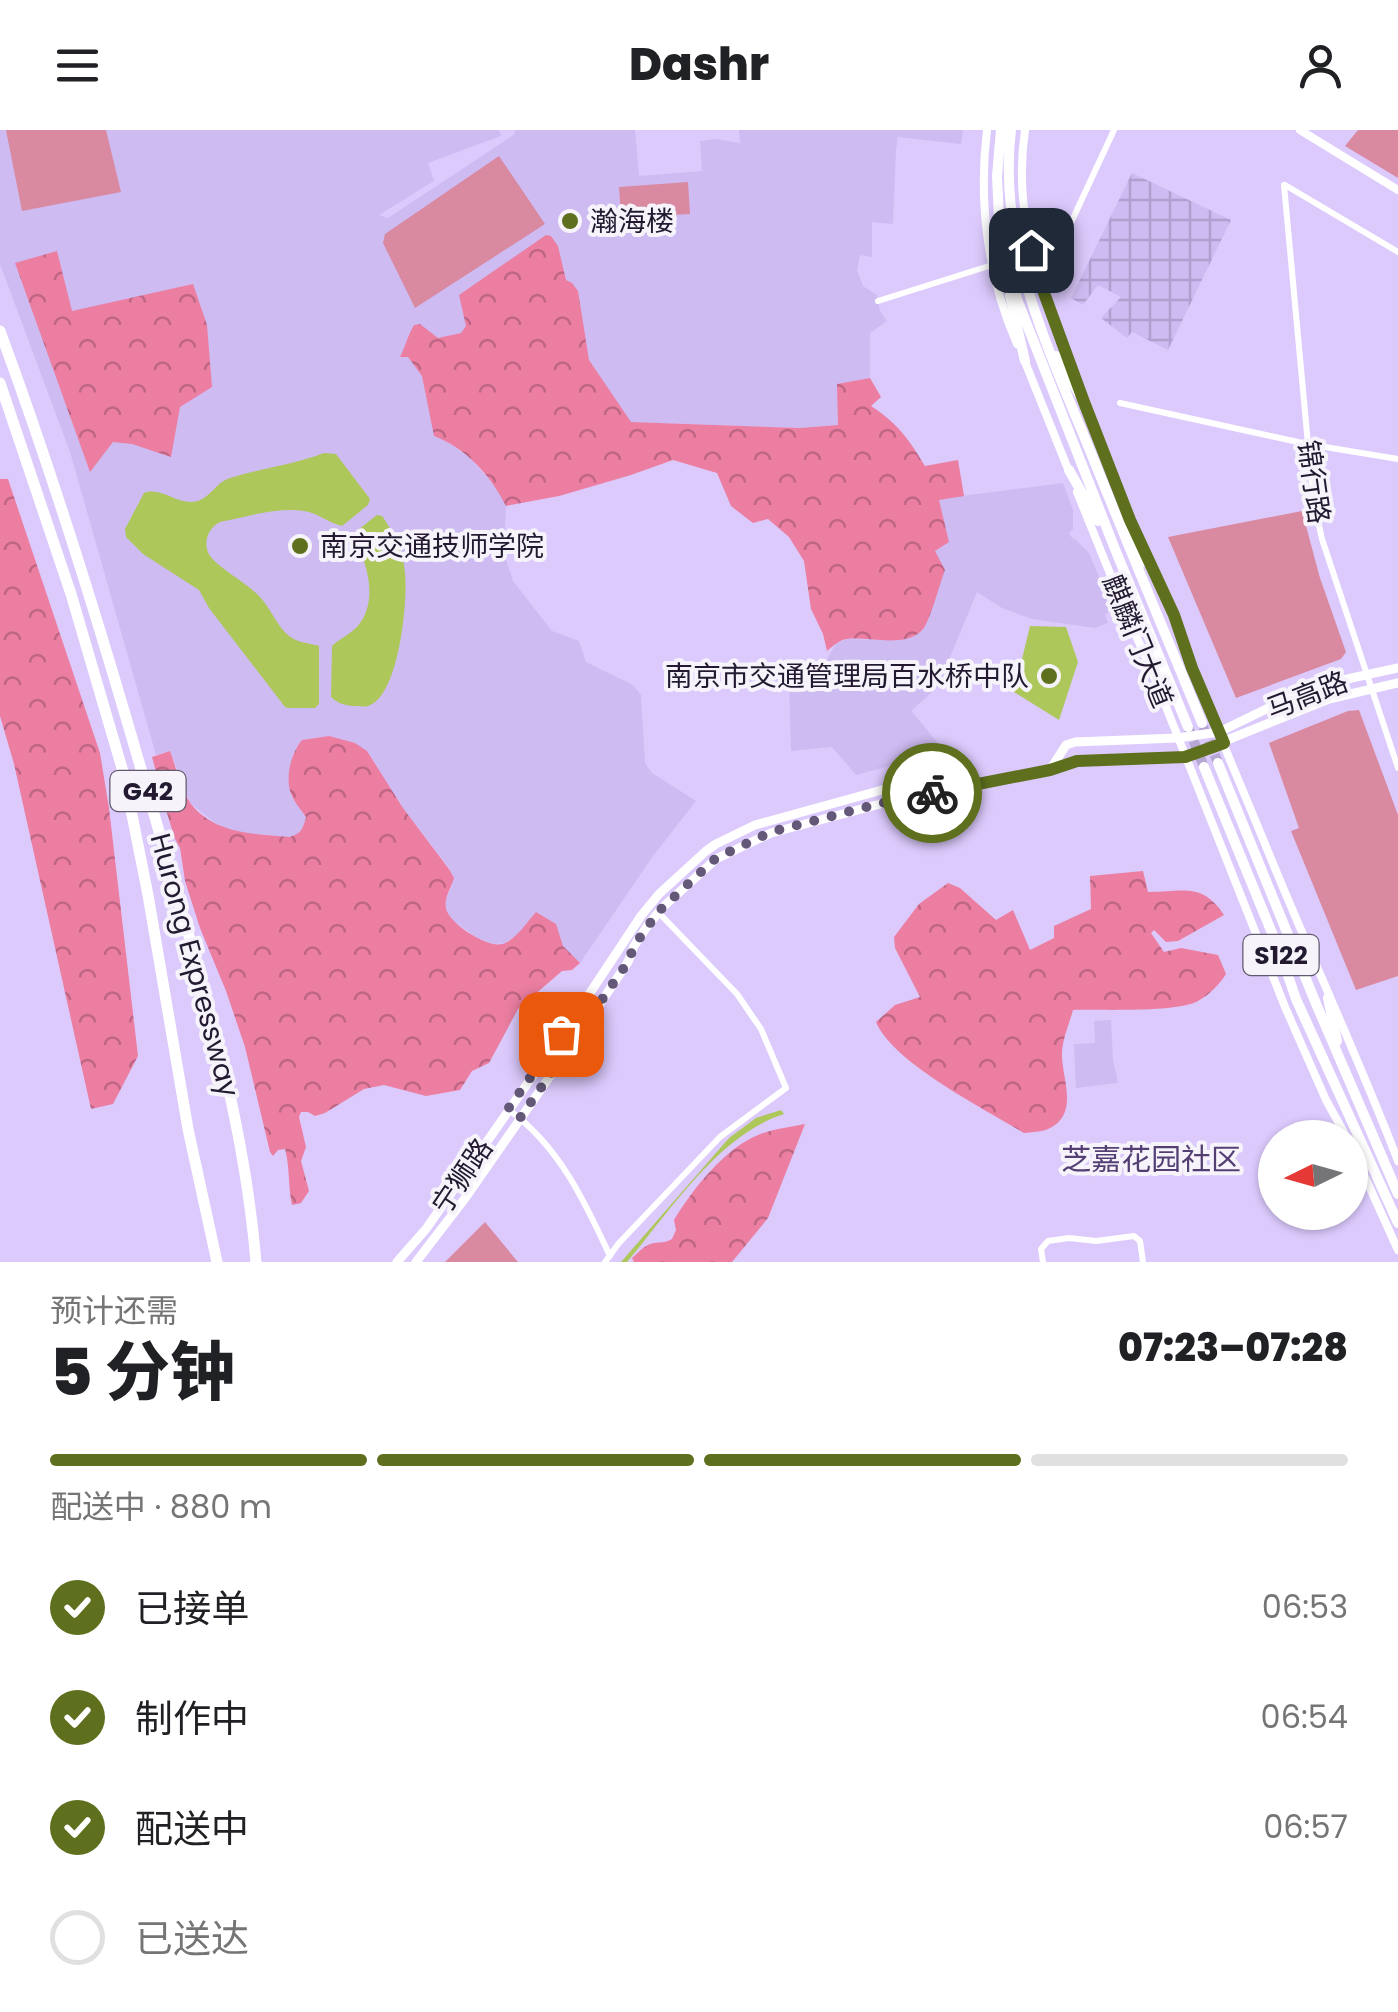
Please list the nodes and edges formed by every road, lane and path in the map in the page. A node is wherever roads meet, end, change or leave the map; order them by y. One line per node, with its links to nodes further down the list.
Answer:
1 (987, 130): 10 (street, 麒麟门大道)
2 (1001, 130): 9 (highway)
3 (1011, 130): 13 (highway)
4 (1025, 130): 17 (street, 麒麟门大道)
5 (1114, 130): 11 (street)
6 (1300, 130): 7 (street)
7 (1398, 190)
8 (1398, 252): 19 (street, 锦行路)
9 (1005, 255): 15 (highway); 23 (highway)
10 (992, 265): 12 (street); 15 (street, 麒麟门大道)
11 (1050, 268)
12 (878, 301)
13 (1040, 328): 17 (highway); 24 (highway)
14 (0, 331): 57 (highway, Hurong Expressway / G42)
15 (1025, 361): 21 (street, 麒麟门大道)
16 (0, 383): 56 (highway, Hurong Expressway / G42)
17 (1084, 402): 22 (street, 麒麟门大道)
18 (1120, 403): 19 (street)
19 (1307, 444): 20 (street); 26 (street, 锦行路)
20 (1398, 458)
21 (1068, 470): 23 (highway); 32 (street, 麒麟门大道)
22 (1130, 520): 24 (highway); 31 (street, 麒麟门大道)
23 (1114, 550): 30 (highway)
24 (1150, 598): 29 (highway)
25 (1398, 668): 26 (main road, 马高路)
26 (1368, 673): 28 (street, 锦行路); 31 (main road, 马高路)
27 (1398, 683): 28 (main road, 马高路)
28 (1371, 688): 33 (main road, 马高路); 37 (street, 锦行路)
29 (1202, 722)
30 (1188, 727)
31 (1219, 732): 32 (main road, 马高路); 33 (street, 麒麟门大道)
32 (1177, 738): 34 (street, 麒麟门大道); 38 (main road, 马高路)
33 (1224, 743): 34 (main road, 马高路); 41 (street)
34 (1185, 757): 38 (main road, 马高路); 45 (street, 麒麟门大道)
35 (1218, 763): 42 (highway, S122)
36 (1204, 767): 46 (highway, S122)
37 (1398, 768)
38 (1050, 770): 39 (main road, 马高路)
39 (935, 792): 40 (main road, 宁狮路); 43 (main road, 宁狮路)
40 (658, 912): 44 (main road, 宁狮路); 55 (street)
41 (1328, 998): 42 (highway); 50 (street)
42 (1341, 1061): 47 (highway, S122)
43 (508, 1109): 44 (street); 58 (main road, 宁狮路)
44 (520, 1118): 55 (street); 59 (main road, 宁狮路)
45 (1346, 1120)
46 (1350, 1120)
47 (1354, 1120)
48 (1368, 1153): 52 (highway, S122)
49 (1368, 1160): 53 (highway, S122)
50 (1398, 1161)
51 (1368, 1166): 54 (street, 麒麟门大道)
52 (1398, 1194)
53 (1398, 1223)
54 (1398, 1248)
55 (608, 1259)
56 (217, 1262)
57 (256, 1262)
58 (398, 1262)
59 (416, 1262)
60 (1043, 1262): 61 (street)
61 (1143, 1262)

